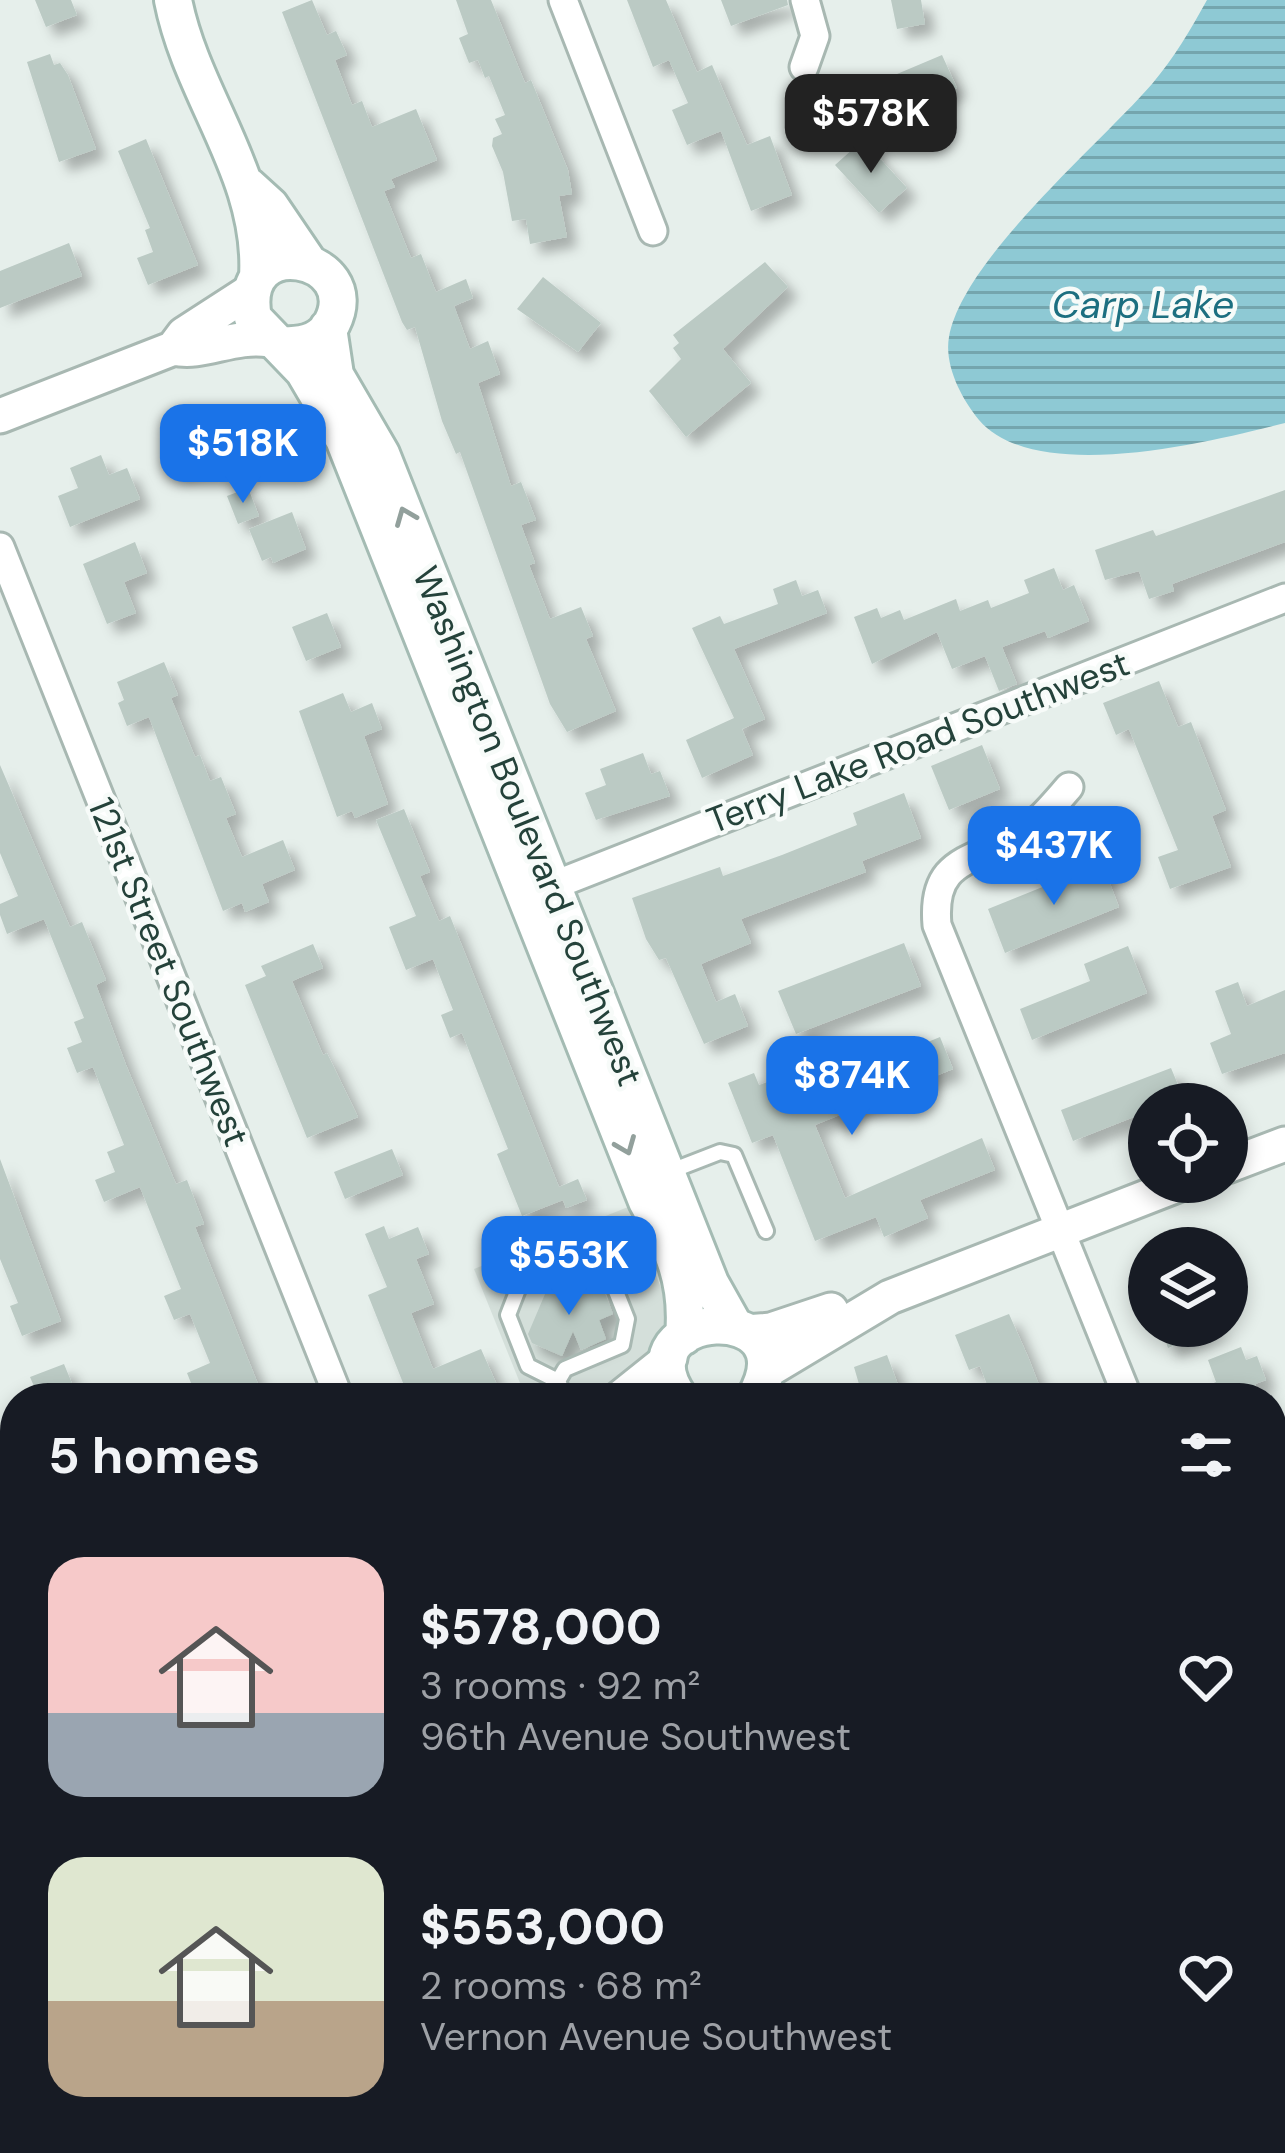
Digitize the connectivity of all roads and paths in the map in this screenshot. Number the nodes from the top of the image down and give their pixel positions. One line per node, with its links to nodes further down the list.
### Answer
1 (173, 0): 5 (main road)
2 (563, 0): 6 (street)
3 (805, 0): 4 (street)
4 (804, 67)
5 (248, 186): 7 (main road); 8 (main road)
6 (653, 231)
7 (308, 262): 8 (main road); 9 (main road)
8 (255, 284): 10 (main road); 11 (street)
9 (328, 328): 10 (main road); 16 (main road, Washington Boulevard Southwest, one-way to 9)
10 (277, 342): 11 (street); 23 (main road, Washington Boulevard Southwest, one-way to 23)
11 (174, 348): 12 (street)
12 (0, 416)
13 (0, 547): 29 (street, 121st Street Southwest)
14 (1285, 598): 16 (street, Terry Lake Road Southwest)
15 (1069, 787): 21 (street)
16 (552, 886): 19 (main road, Washington Boulevard Southwest)
17 (1285, 1144): 18 (street)
18 (1248, 1158)
19 (666, 1173): 22 (lane); 26 (main road, Washington Boulevard Southwest)
20 (1131, 1203): 21 (street)
21 (1061, 1230): 25 (street); 34 (street)
22 (766, 1231)
23 (665, 1234): 24 (lane); 27 (main road, Washington Boulevard Southwest)
24 (604, 1261): 28 (lane); 28 (lane)
25 (890, 1297): 26 (street); 33 (street)
26 (740, 1328): 27 (main road); 32 (main road, Washington Boulevard Southwest)
27 (677, 1347): 30 (street); 31 (main road, Washington Boulevard Southwest)
28 (558, 1381)
29 (333, 1383)
30 (637, 1383)
31 (674, 1383)
32 (760, 1383)
33 (763, 1383)
34 (1122, 1383)

